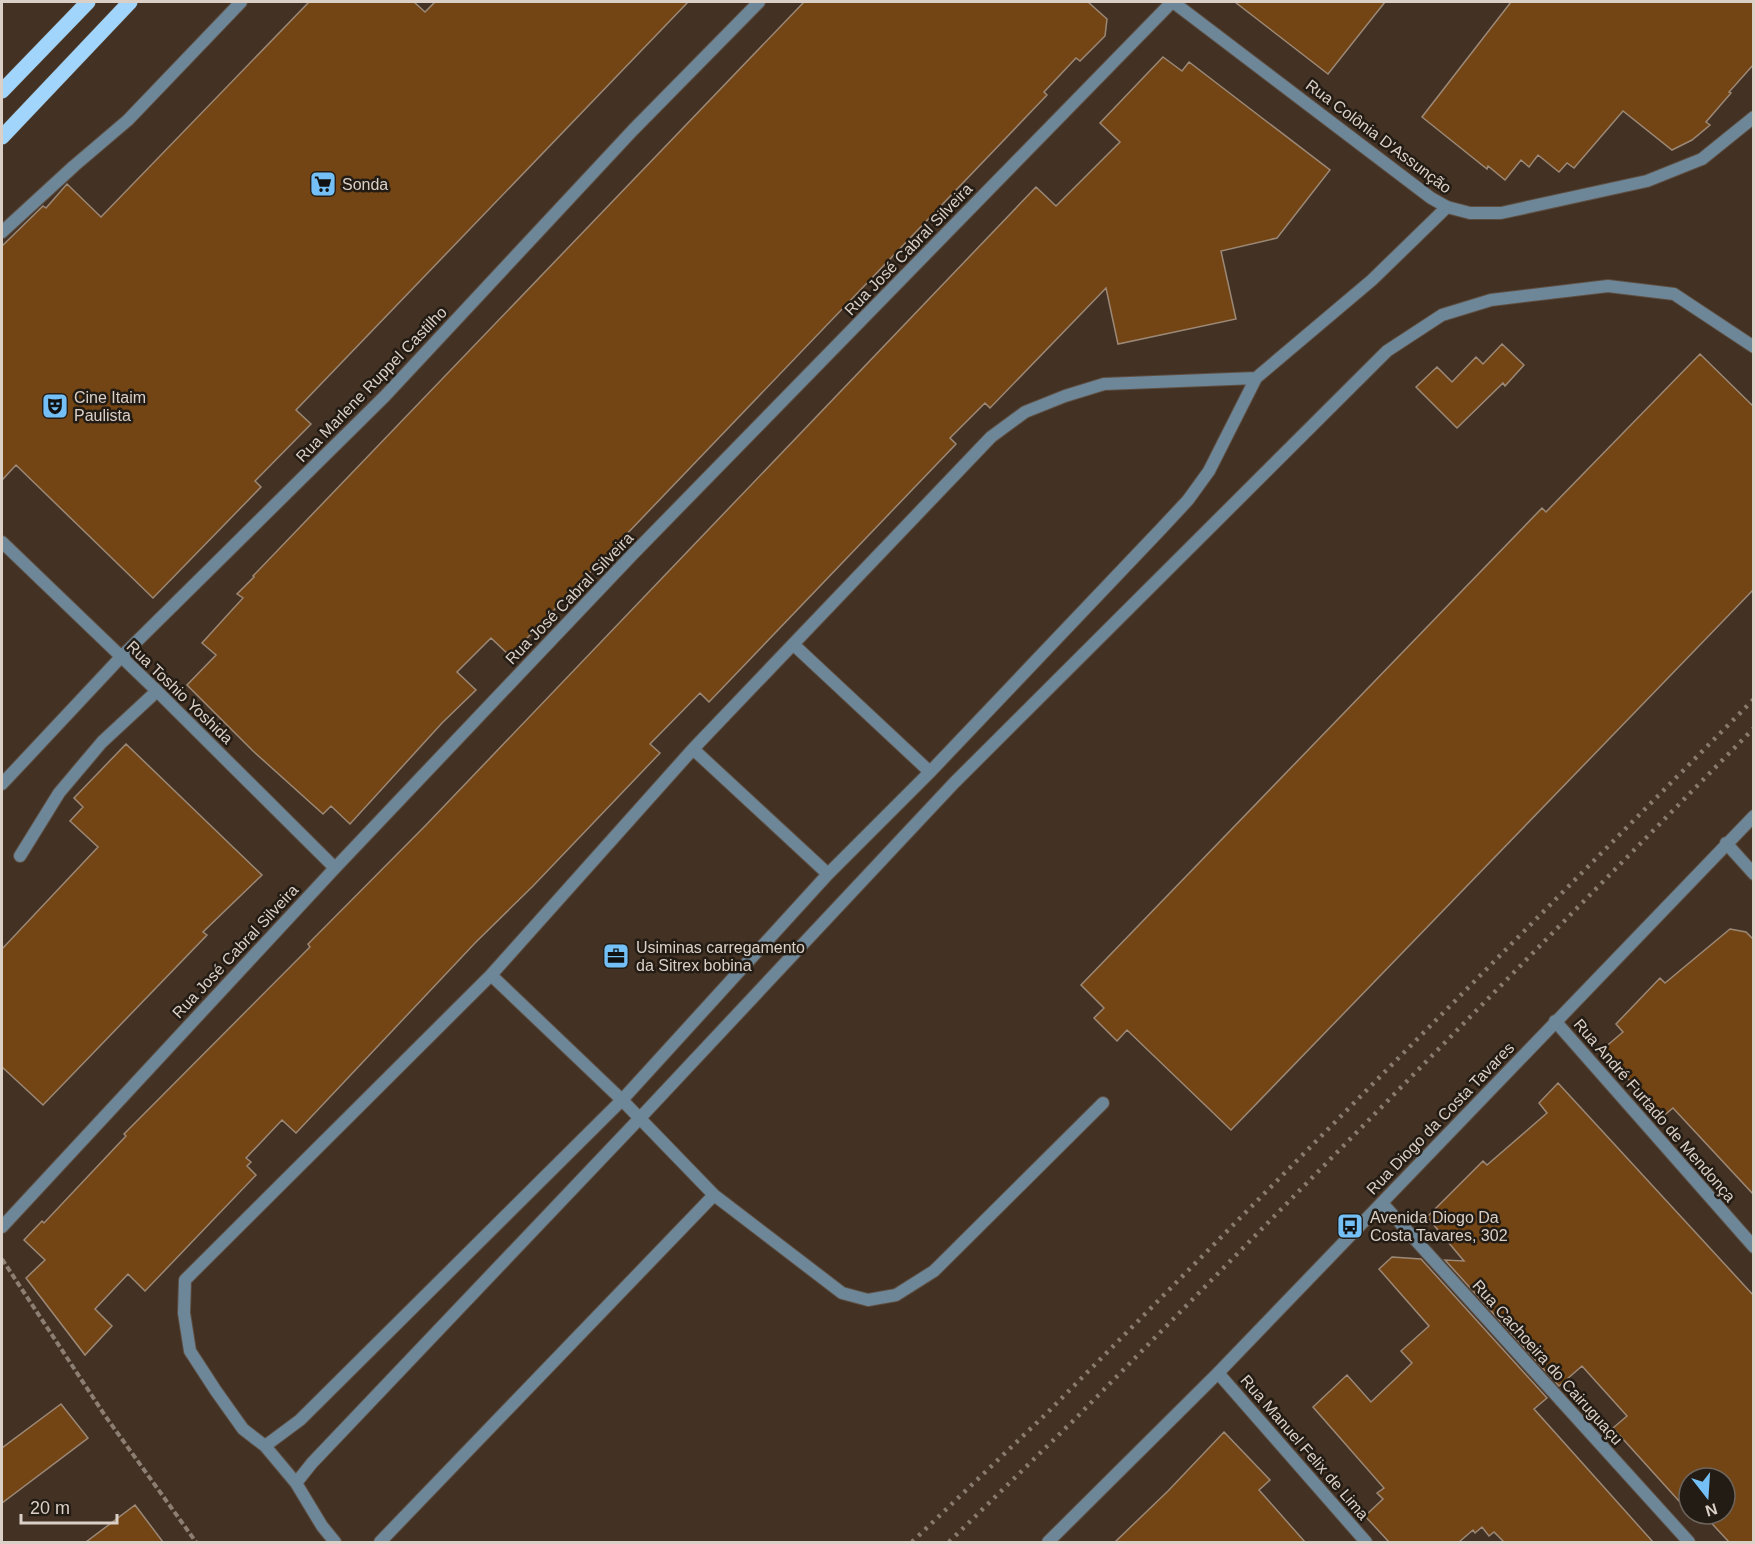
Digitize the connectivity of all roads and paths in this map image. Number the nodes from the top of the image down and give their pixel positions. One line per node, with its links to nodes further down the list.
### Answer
1 (88, 2): 6 (main road)
2 (130, 2): 8 (main road)
3 (241, 2): 10 (street)
4 (759, 2): 15 (street, Rua Marlene Ruppel Castilho)
5 (1172, 2): 9 (street, Rua Colônia D'Assunção); 23 (street, Rua José Cabral Silveira)
6 (2, 91)
7 (1754, 117): 9 (street, Rua Colônia D'Assunção)
8 (2, 137)
9 (1447, 207): 12 (street)
10 (2, 232)
11 (1754, 347): 30 (street)
12 (1256, 378): 14 (street); 18 (street)
13 (2, 542): 15 (street, Rua Toshio Yoshida)
14 (794, 645): 17 (street); 18 (street)
15 (121, 657): 16 (street, Rua Toshio Yoshida); 19 (street, Rua Marlene Ruppel Castilho)
16 (157, 691): 22 (street); 23 (street, Rua Toshio Yoshida)
17 (693, 749): 24 (street); 26 (street)
18 (930, 772): 24 (street)
19 (2, 784)
20 (1754, 816): 21 (street, Rua Diogo da Costa Tavares)
21 (1726, 843): 25 (street); 27 (street, Rua Diogo da Costa Tavares)
22 (20, 856)
23 (335, 868): 33 (street, Rua José Cabral Silveira)
24 (828, 874): 28 (street)
25 (1754, 874)
26 (491, 975): 28 (street); 37 (street)
27 (1555, 1021): 32 (street, Rua Diogo da Costa Tavares); 34 (street, Rua André Furtado de Mendonça)
28 (622, 1100): 30 (street); 37 (street)
29 (1104, 1103): 31 (street)
30 (640, 1118): 31 (street); 38 (street)
31 (714, 1195): 41 (street)
32 (1382, 1203): 36 (street, Rua Diogo da Costa Tavares); 44 (street, Rua Cachoeira do Cairuguaçu)
33 (2, 1227)
34 (1754, 1247)
35 (2, 1259): 39 (path)
36 (1218, 1373): 42 (street, Rua Diogo da Costa Tavares); 43 (street, Rua Manuel Felix de Lima)
37 (265, 1446): 38 (street)
38 (296, 1483): 40 (street)
39 (196, 1542)
40 (335, 1542)
41 (380, 1542)
42 (1048, 1542)
43 (1366, 1542)
44 (1689, 1542)

